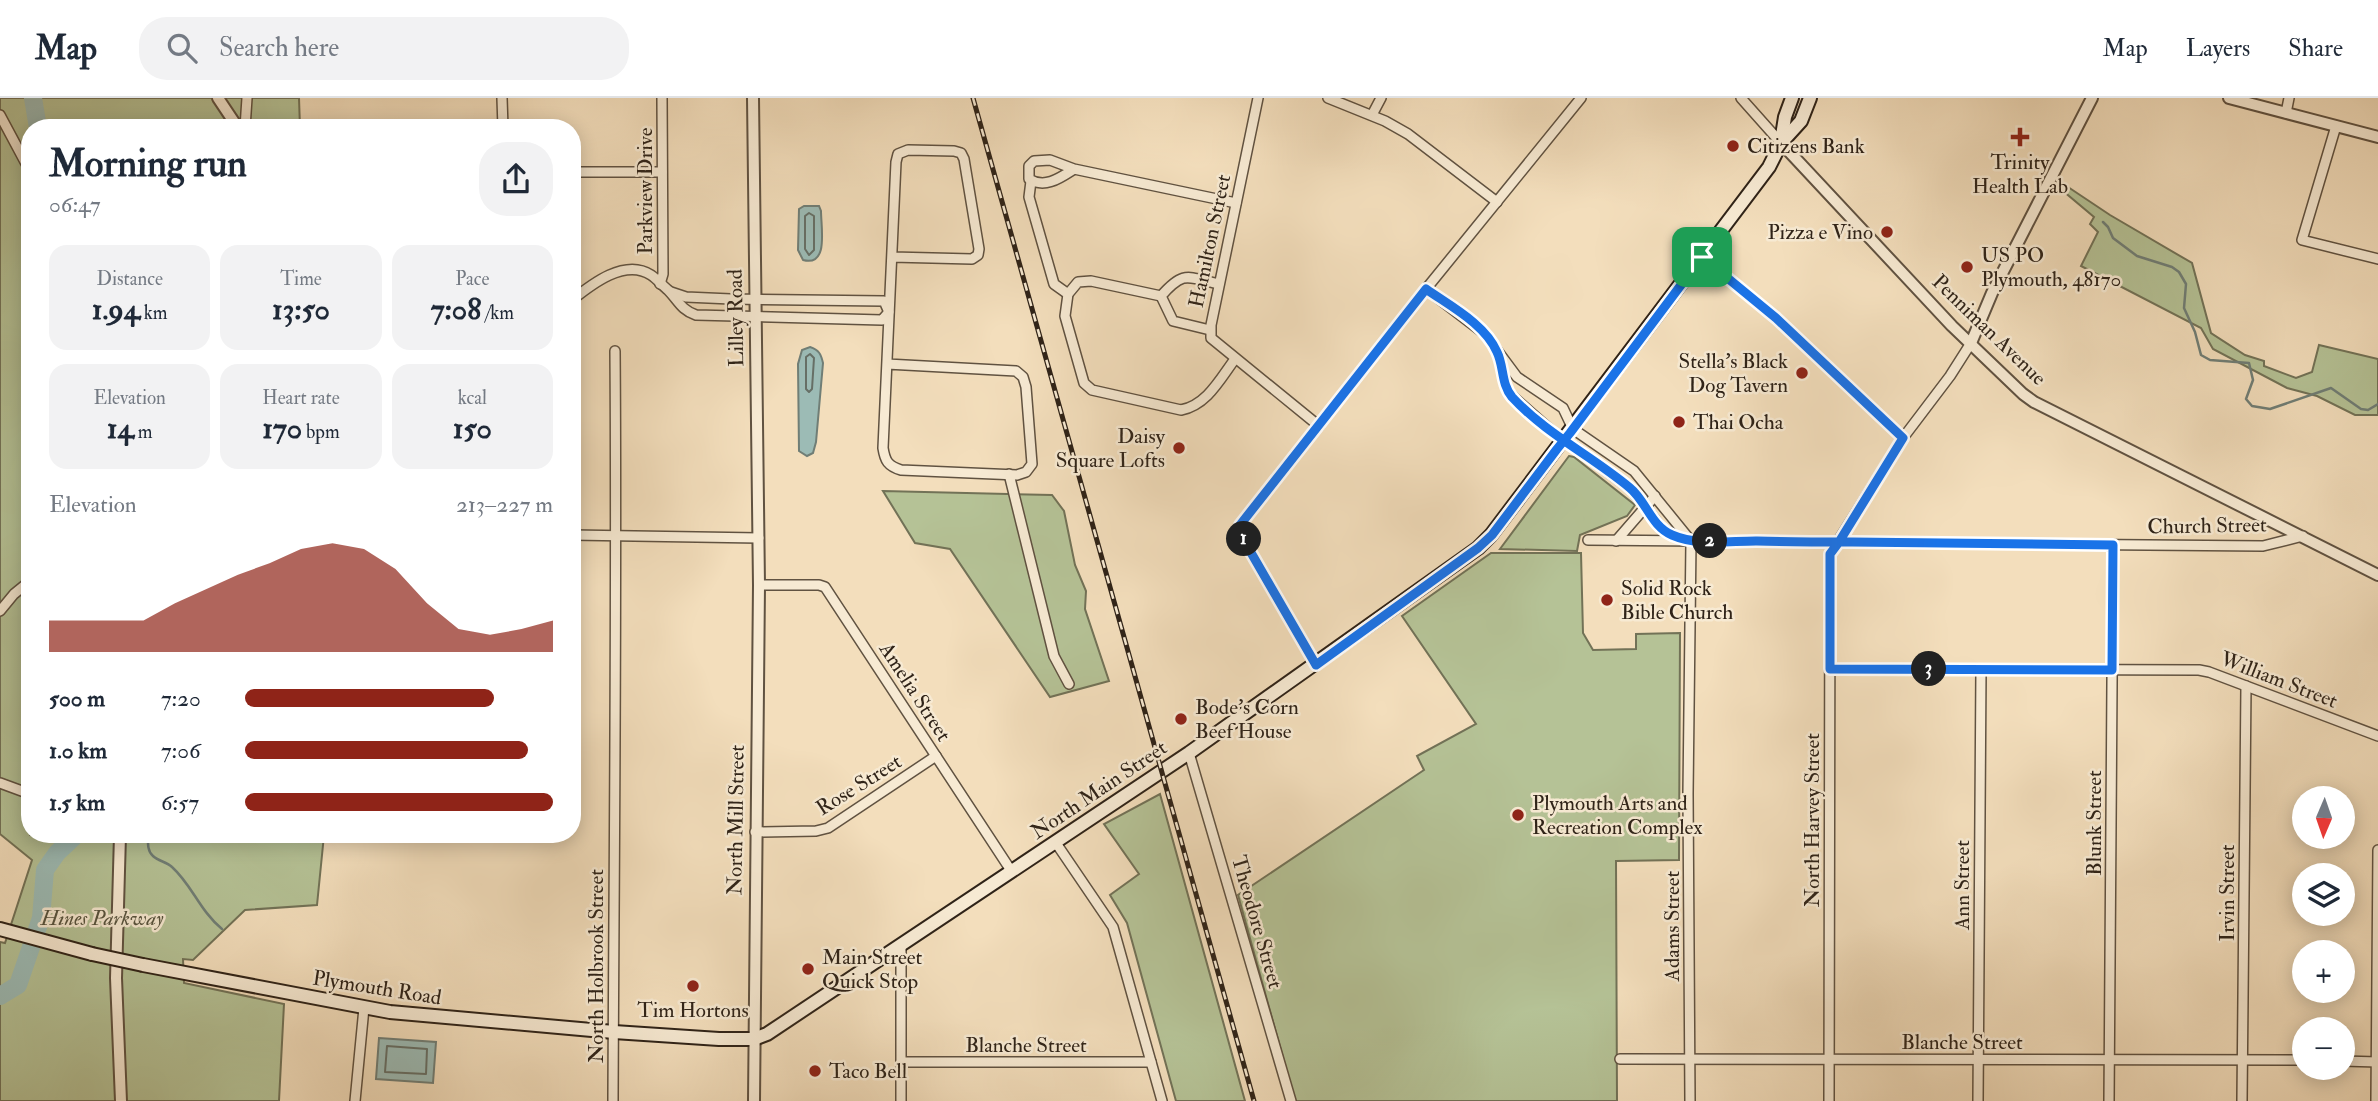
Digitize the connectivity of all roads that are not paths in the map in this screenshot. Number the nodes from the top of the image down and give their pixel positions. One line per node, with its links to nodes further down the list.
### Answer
1 (218, 98): 19 (street)
2 (247, 98): 20 (street)
3 (502, 98): 21 (street)
4 (662, 98): 28 (street, Parkview Drive)
5 (753, 98): 42 (street, Lilley Road)
6 (1258, 98): 31 (street, Hamilton Street)
7 (1328, 98): 18 (street)
8 (1381, 98): 18 (street)
9 (1581, 98): 30 (street)
10 (1741, 98): 24 (street, Penniman Avenue)
11 (1792, 98): 24 (main road)
12 (1810, 98): 24 (main road)
13 (2092, 98): 46 (street)
14 (2229, 98): 16 (street)
15 (2289, 98): 16 (street)
16 (2286, 113): 22 (street)
17 (0, 115): 25 (street)
18 (1372, 115): 30 (street)
19 (233, 119)
20 (246, 119)
21 (503, 119)
22 (2336, 126): 23 (street); 34 (street)
23 (2378, 137)
24 (1781, 143): 33 (main road, North Main Street); 46 (street, Penniman Avenue)
25 (21, 154)
26 (1074, 169): 29 (street); 29 (street); 31 (street)
27 (581, 172): 28 (street)
28 (662, 172): 35 (street, Parkview Drive)
29 (1031, 181): 40 (street)
30 (1497, 202): 37 (street)
31 (1236, 203): 36 (street, Hamilton Street)
32 (892, 257): 32 (street); 43 (street)
33 (1702, 257): 52 (main road, North Main Street); 53 (street)
34 (2378, 259)
35 (660, 284): 38 (street); 39 (street)
36 (1219, 284): 41 (street); 45 (street, Hamilton Street)
37 (1426, 289): 48 (street, Church Street); 51 (street)
38 (669, 291): 42 (street); 44 (street)
39 (581, 292)
40 (1068, 294): 41 (street); 49 (street)
41 (1161, 296): 45 (street)
42 (754, 299): 43 (street); 44 (street, Lilley Road)
43 (890, 312): 44 (street); 50 (street)
44 (755, 316): 61 (street, Lilley Road)
45 (1210, 330): 49 (street, Hamilton Street)
46 (1971, 342): 53 (street, North Harvey Street); 59 (street, Penniman Avenue)
47 (615, 351): 60 (street, North Holbrook Street)
48 (1499, 354): 52 (street, Church Street); 54 (street, Church Street)
49 (1235, 359): 51 (street, Hamilton Street)
50 (887, 364): 55 (street); 55 (street)
51 (1319, 426): 71 (street)
52 (1573, 429): 54 (main road, North Main Street); 56 (street, Church Street)
53 (1903, 438): 65 (street, North Harvey Street)
54 (1563, 441): 57 (street, Church Street); 71 (main road, North Main Street)
55 (1009, 474): 75 (street)
56 (1655, 496): 57 (street); 64 (street, Church Street)
57 (1644, 507): 63 (street); 64 (street, Church Street)
58 (581, 535): 60 (street)
59 (2303, 536): 66 (street, Church Street); 67 (street, Penniman Avenue)
60 (617, 537): 61 (street); 90 (street, North Holbrook Street)
61 (759, 538): 68 (street, North Mill Street)
62 (1587, 540): 63 (street, Church Street)
63 (1616, 541): 64 (street, Church Street)
64 (1691, 541): 65 (street, Church Street); 95 (street, Adams Street)
65 (1839, 542): 66 (street, Church Street); 72 (street, North Harvey Street)
66 (2113, 545): 74 (street, Blunk Street)
67 (2378, 575)
68 (759, 584): 79 (street, Amelia Street); 82 (street, North Mill Street)
69 (21, 588): 70 (street)
70 (0, 611)
71 (1316, 665): 78 (main road, North Main Street)
72 (1830, 669): 73 (street, William Street); 93 (street, North Harvey Street)
73 (1981, 669): 74 (street, William Street); 94 (street, Ann Street)
74 (2112, 670): 76 (street, William Street); 96 (street, Blunk Street)
75 (1069, 684)
76 (2246, 685): 77 (street, William Street); 97 (street, Irvin Street)
77 (2378, 736)
78 (1189, 753): 84 (main road, North Main Street); 109 (street, Theodore Street)
79 (936, 756): 82 (street, Rose Street); 86 (street, Amelia Street)
80 (0, 783): 81 (street)
81 (21, 791)
82 (755, 832): 91 (street, North Mill Street)
83 (120, 843): 103 (street)
84 (1056, 843): 86 (main road, North Main Street); 101 (street)
85 (2378, 850): 102 (street)
86 (1012, 872): 88 (main road, North Main Street)
87 (1, 930): 89 (main road, Plymouth Road, bridge)
88 (901, 947): 91 (main road, North Main Street); 100 (street)
89 (364, 1008): 90 (main road, Plymouth Road); 104 (street)
90 (614, 1032): 91 (main road, Plymouth Road); 105 (street, North Holbrook Street)
91 (754, 1039): 106 (street, North Mill Street)
92 (1620, 1059): 95 (street, Blanche Street)
93 (1829, 1059): 94 (street, Blanche Street); 95 (street, Blanche Street); 111 (street, North Harvey Street)
94 (1978, 1059): 96 (street, Blanche Street); 112 (street, Ann Street)
95 (1690, 1060): 110 (street, Adams Street)
96 (2109, 1060): 97 (street, Blanche Street); 113 (street, Blunk Street)
97 (2243, 1060): 98 (street, Blanche Street); 114 (street, Irvin Street)
98 (2292, 1060)
99 (2355, 1061): 102 (street)
100 (901, 1062): 101 (street, Blanche Street); 107 (street)
101 (1151, 1062): 108 (street)
102 (2377, 1062): 115 (street)
103 (121, 1101)
104 (355, 1101)
105 (613, 1101)
106 (754, 1101)
107 (901, 1101)
108 (1162, 1101)
109 (1291, 1101)
110 (1690, 1101)
111 (1829, 1101)
112 (1978, 1101)
113 (2109, 1101)
114 (2242, 1101)
115 (2376, 1101)

